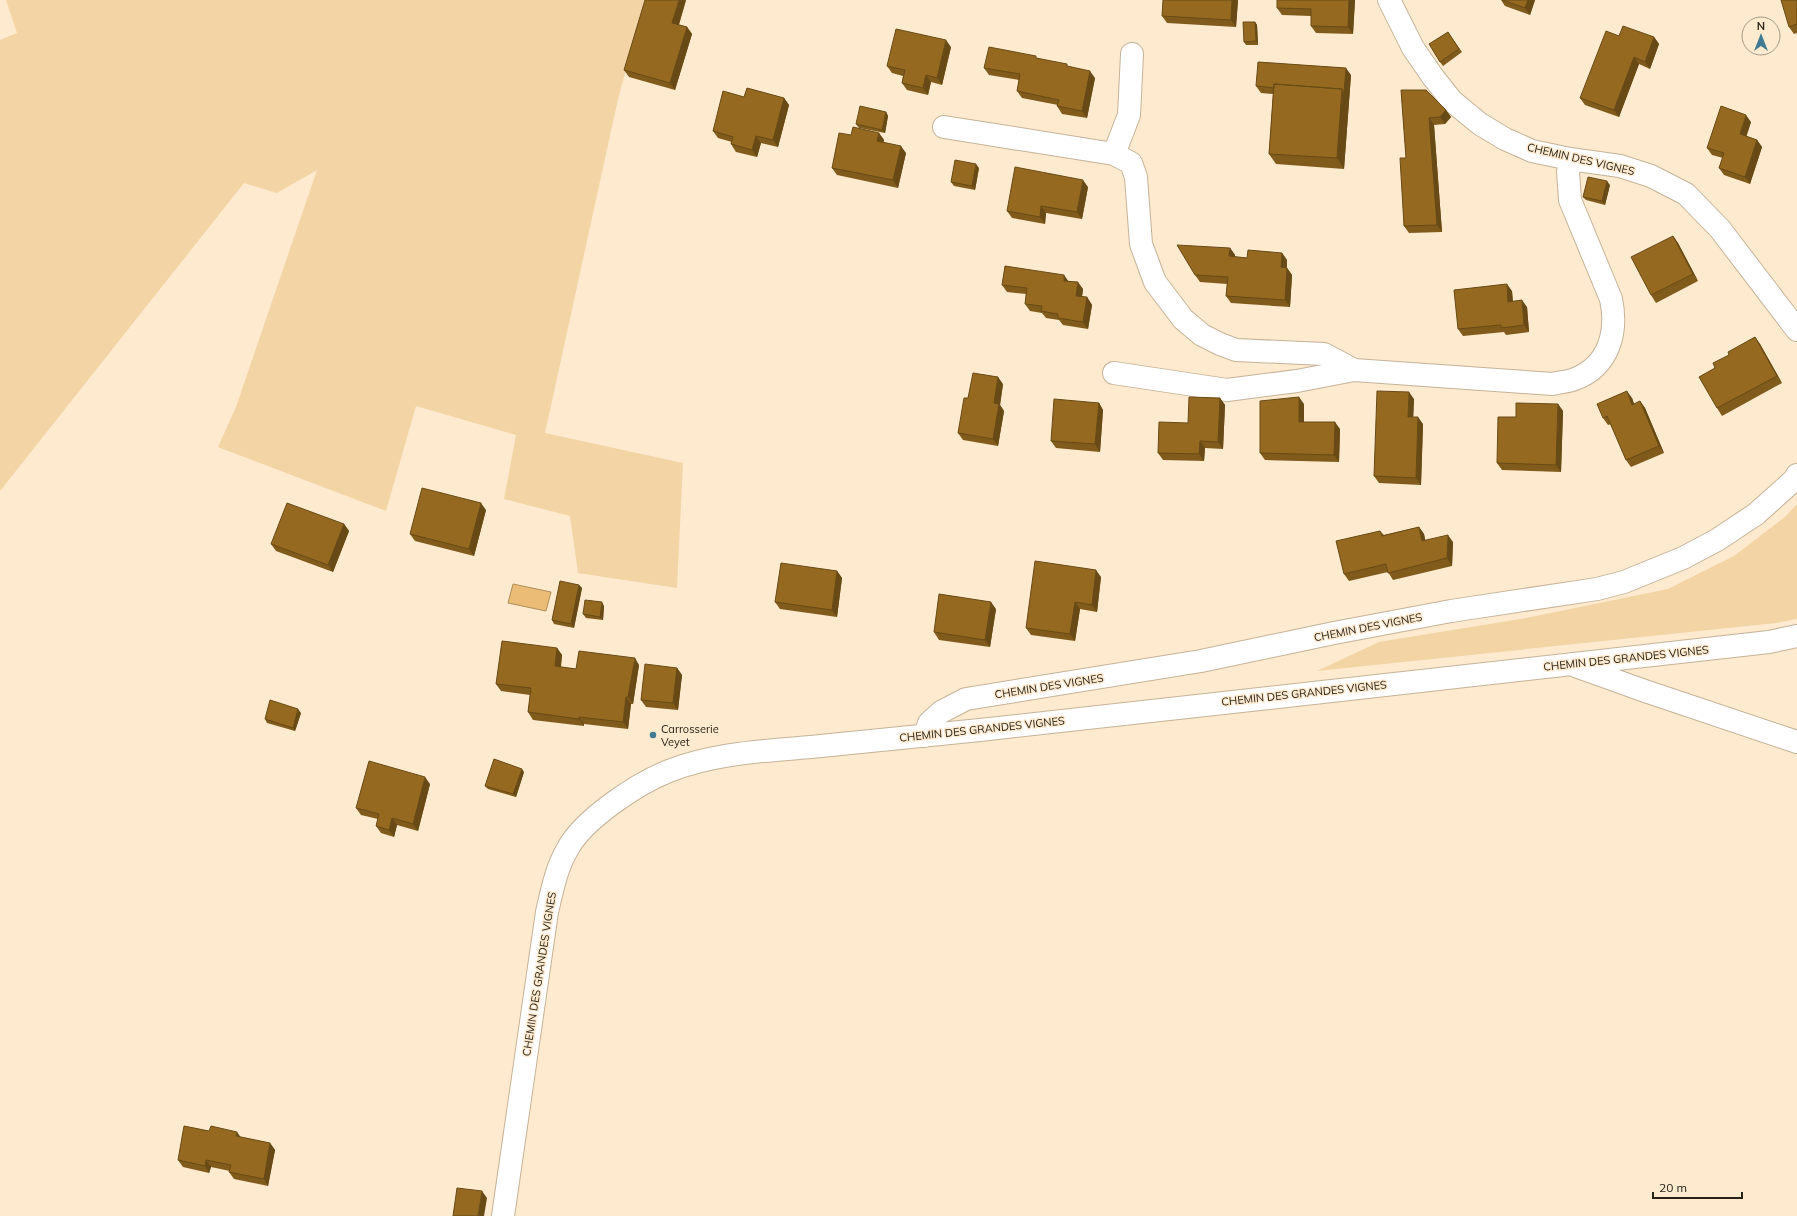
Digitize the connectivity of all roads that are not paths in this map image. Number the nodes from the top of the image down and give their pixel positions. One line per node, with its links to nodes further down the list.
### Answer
1 (1389, 0): 5 (street, CHEMIN DES VIGNES)
2 (1132, 54): 4 (street)
3 (944, 127): 4 (street)
4 (1114, 154): 7 (street)
5 (1570, 159): 6 (street, CHEMIN DES VIGNES); 7 (street)
6 (1797, 330)
7 (1354, 370): 8 (street)
8 (1114, 373)
9 (1797, 475): 12 (street, CHEMIN DES VIGNES)
10 (1797, 636): 11 (street, CHEMIN DES GRANDES VIGNES)
11 (1573, 665): 12 (street, CHEMIN DES GRANDES VIGNES); 13 (street)
12 (925, 736): 14 (street, CHEMIN DES GRANDES VIGNES)
13 (1797, 742)
14 (503, 1216)

